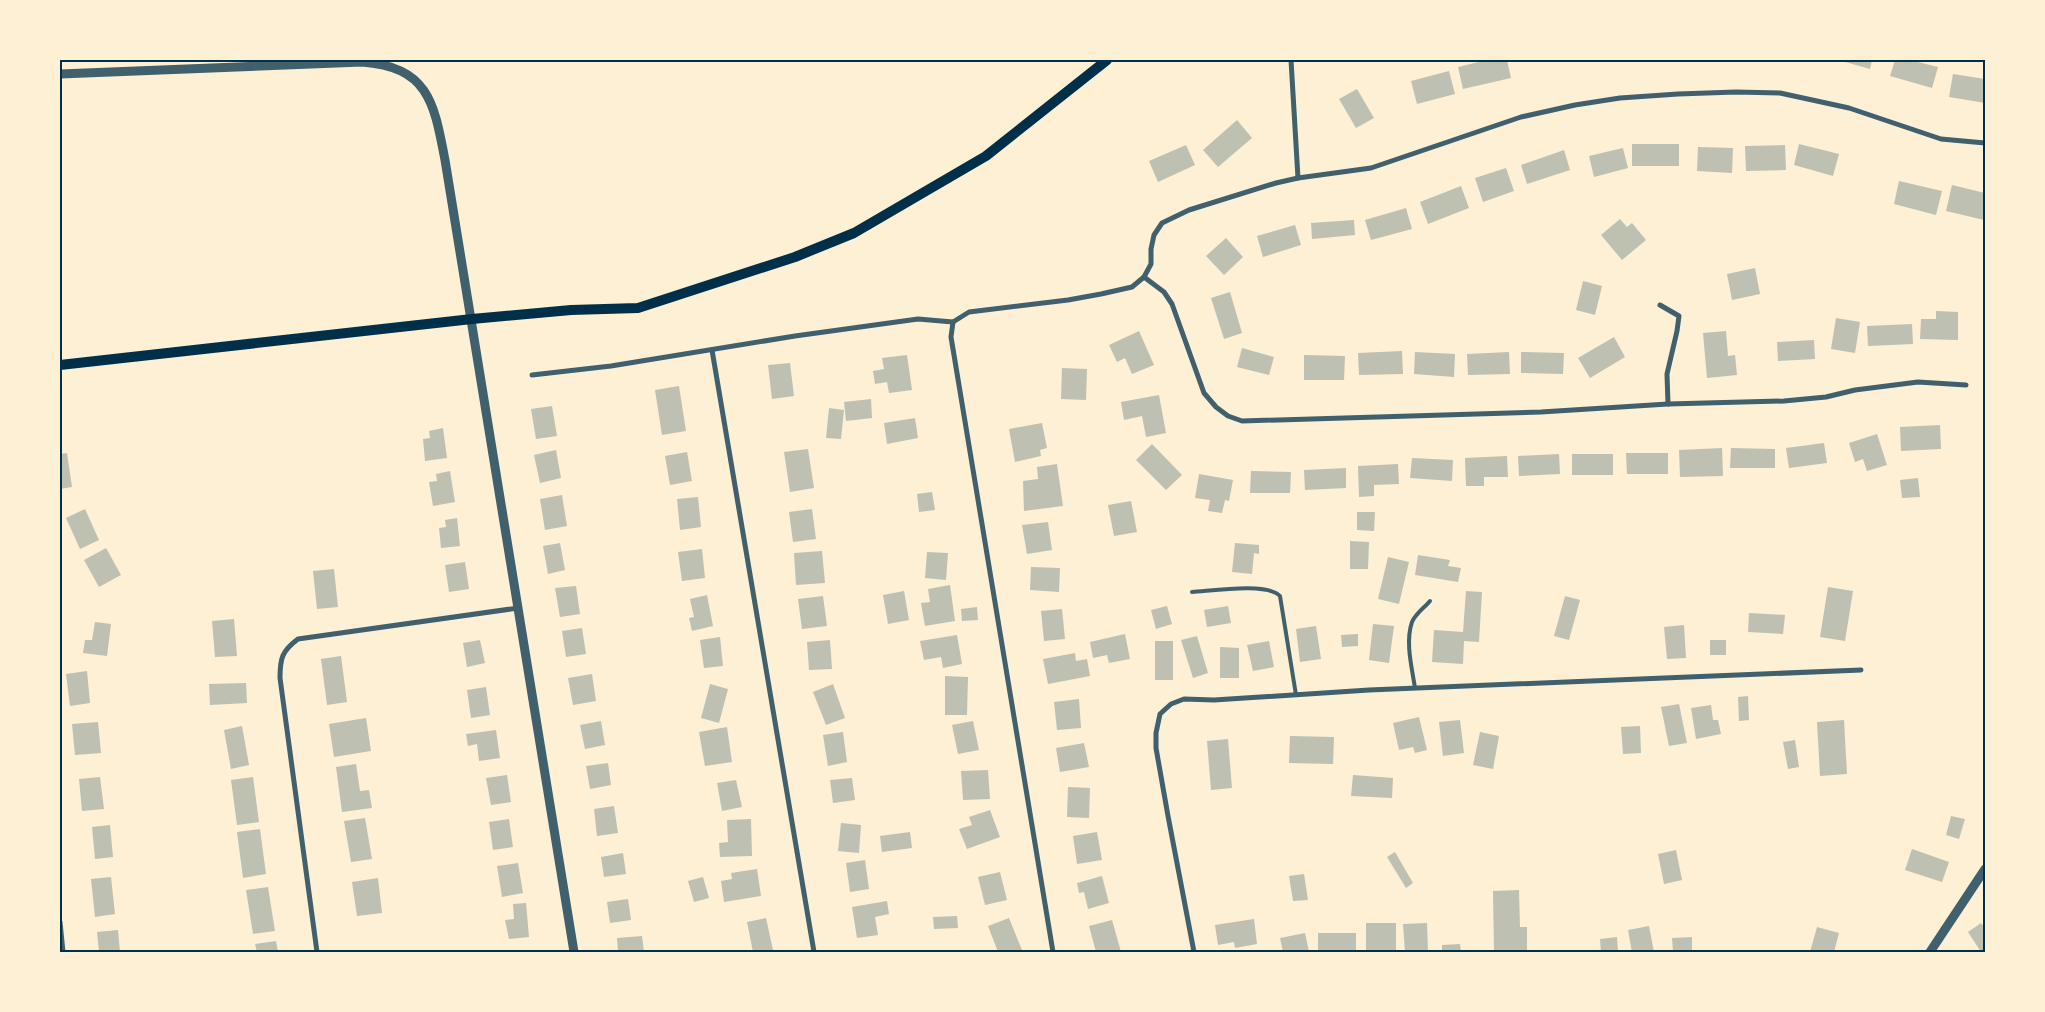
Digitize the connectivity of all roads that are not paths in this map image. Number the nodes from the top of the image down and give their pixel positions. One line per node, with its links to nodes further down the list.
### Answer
1 (1106, 60): 8 (main road)
2 (1291, 60): 5 (street)
3 (60, 74): 8 (street)
4 (1985, 143): 5 (street)
5 (1298, 178): 6 (street)
6 (1144, 277): 9 (street); 14 (street)
7 (1660, 305): 14 (street)
8 (472, 319): 11 (main road); 17 (street)
9 (953, 322): 10 (street); 27 (street)
10 (712, 350): 12 (street); 26 (street)
11 (60, 365)
12 (532, 375)
13 (1966, 385): 14 (street)
14 (1668, 404)
15 (1192, 592): 20 (lane)
16 (1430, 601): 19 (lane)
17 (518, 608): 24 (street); 25 (street)
18 (1861, 670): 19 (street)
19 (1415, 688): 20 (street)
20 (1296, 694): 28 (street)
21 (1985, 869): 29 (street)
22 (60, 922): 23 (street)
23 (63, 952)
24 (317, 952)
25 (574, 952)
26 (814, 952)
27 (1054, 952)
28 (1194, 952)
29 (1930, 952)

